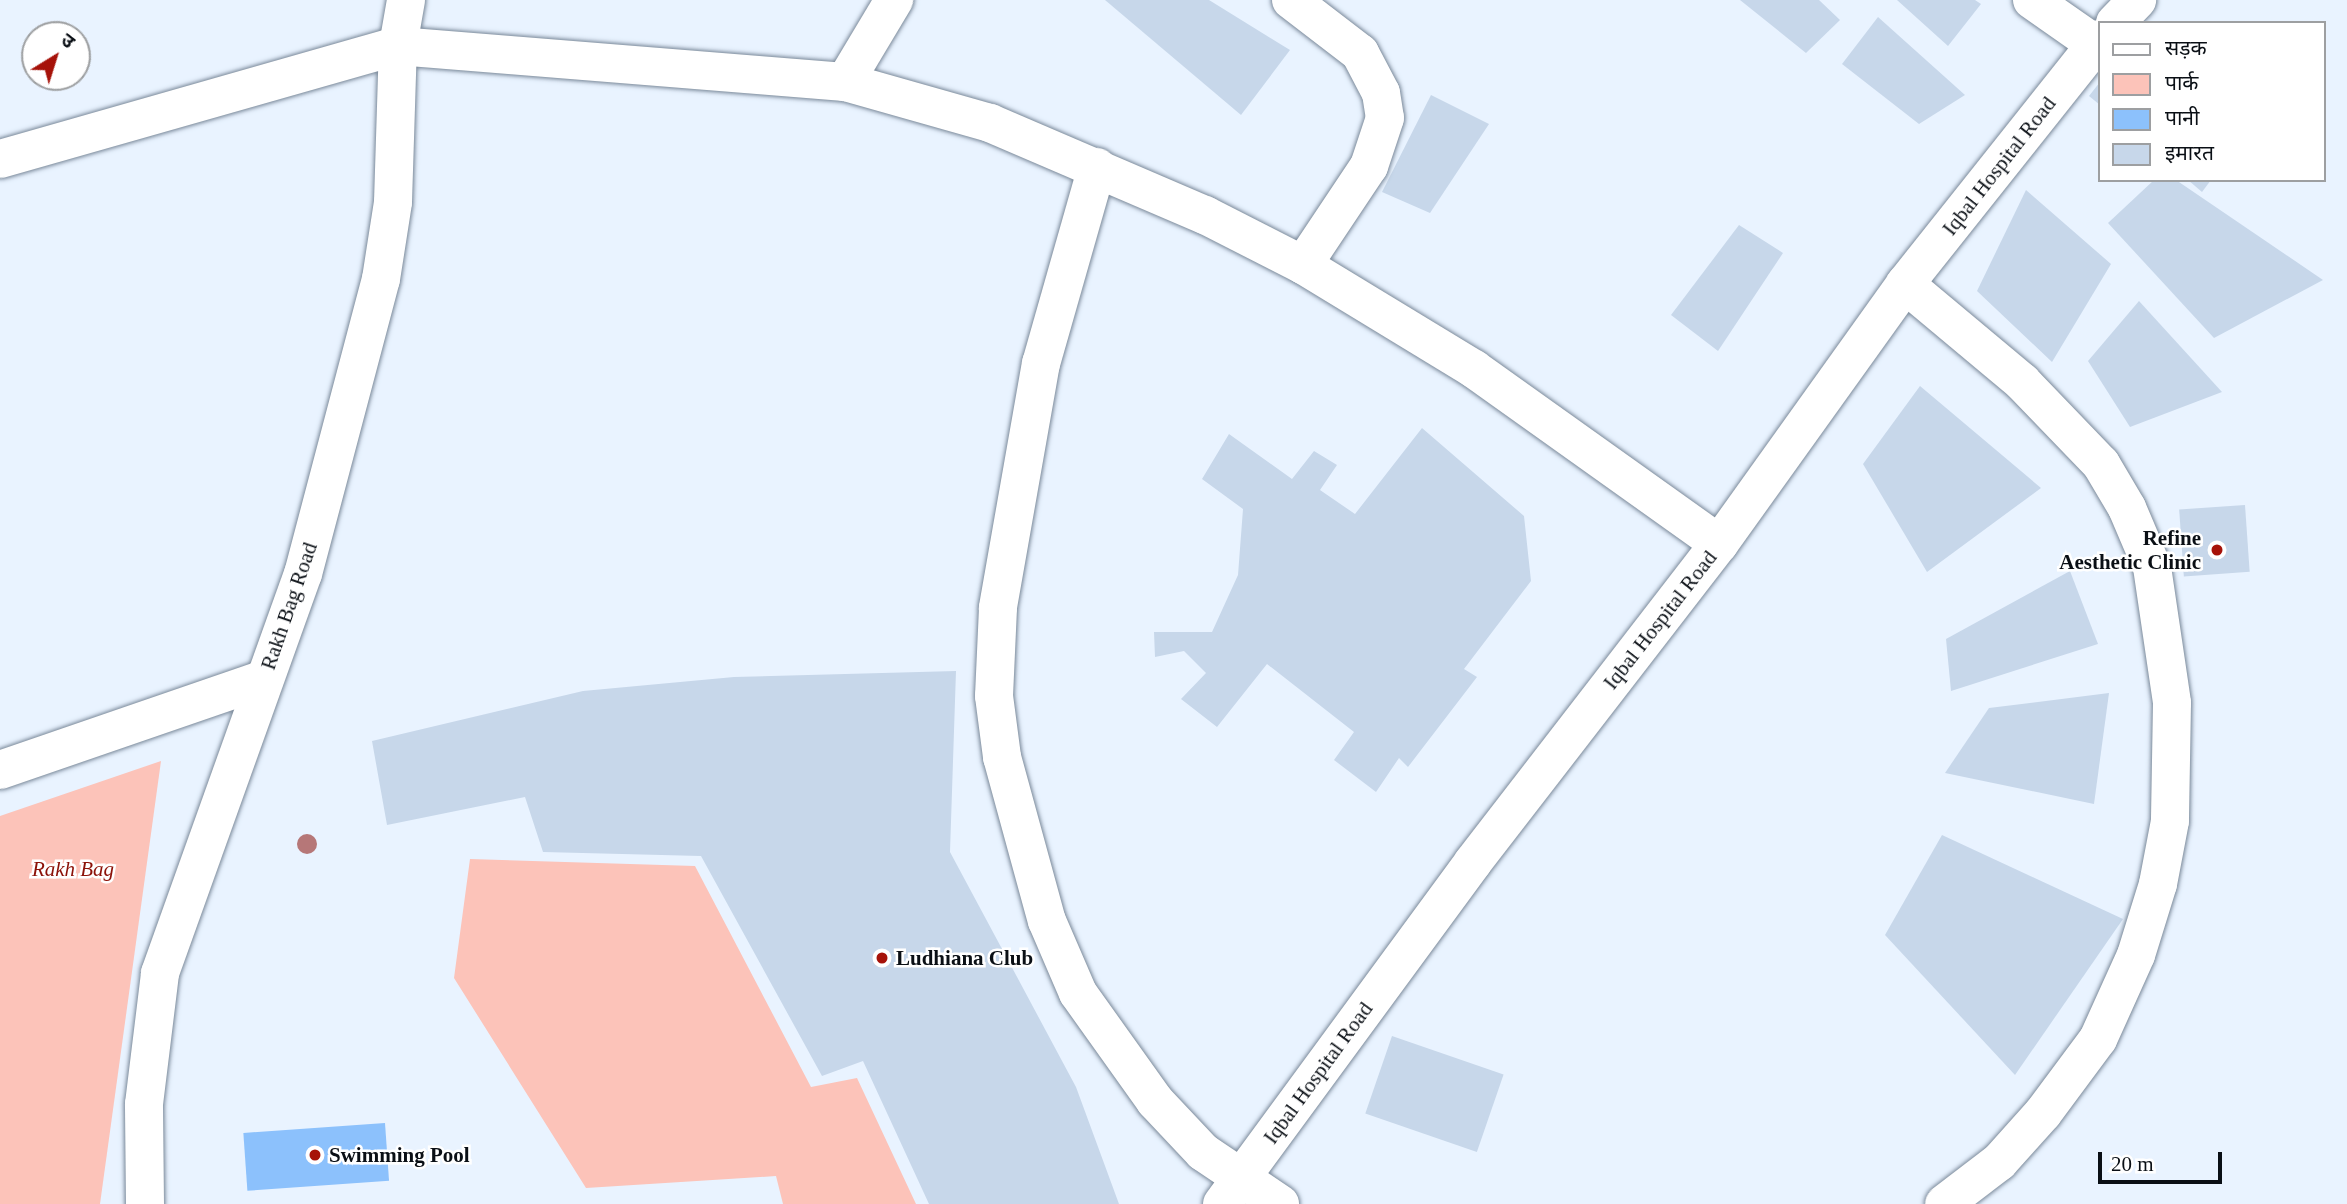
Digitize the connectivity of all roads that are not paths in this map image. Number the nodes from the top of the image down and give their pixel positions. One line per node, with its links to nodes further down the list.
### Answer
1 (406, 0): 9 (street, Rakh Bag Road)
2 (894, 0): 10 (street)
3 (1291, 0): 13 (street)
4 (2032, 0): 7 (street)
5 (2137, 0): 6 (street, Iqbal Hospital Road)
6 (2117, 21)
7 (2098, 32)
8 (2098, 43): 14 (street, Iqbal Hospital Road)
9 (398, 47): 10 (street); 11 (street); 16 (street, Rakh Bag Road)
10 (845, 82): 12 (street)
11 (0, 159)
12 (1097, 167): 13 (street); 18 (street)
13 (1303, 265): 15 (street)
14 (1905, 284): 15 (street, Iqbal Hospital Road); 21 (street)
15 (1719, 544): 18 (street, Iqbal Hospital Road)
16 (264, 680): 17 (street); 19 (street, Rakh Bag Road)
17 (0, 771)
18 (1231, 1192): 20 (street)
19 (145, 1204)
20 (1280, 1204)
21 (1944, 1204)

